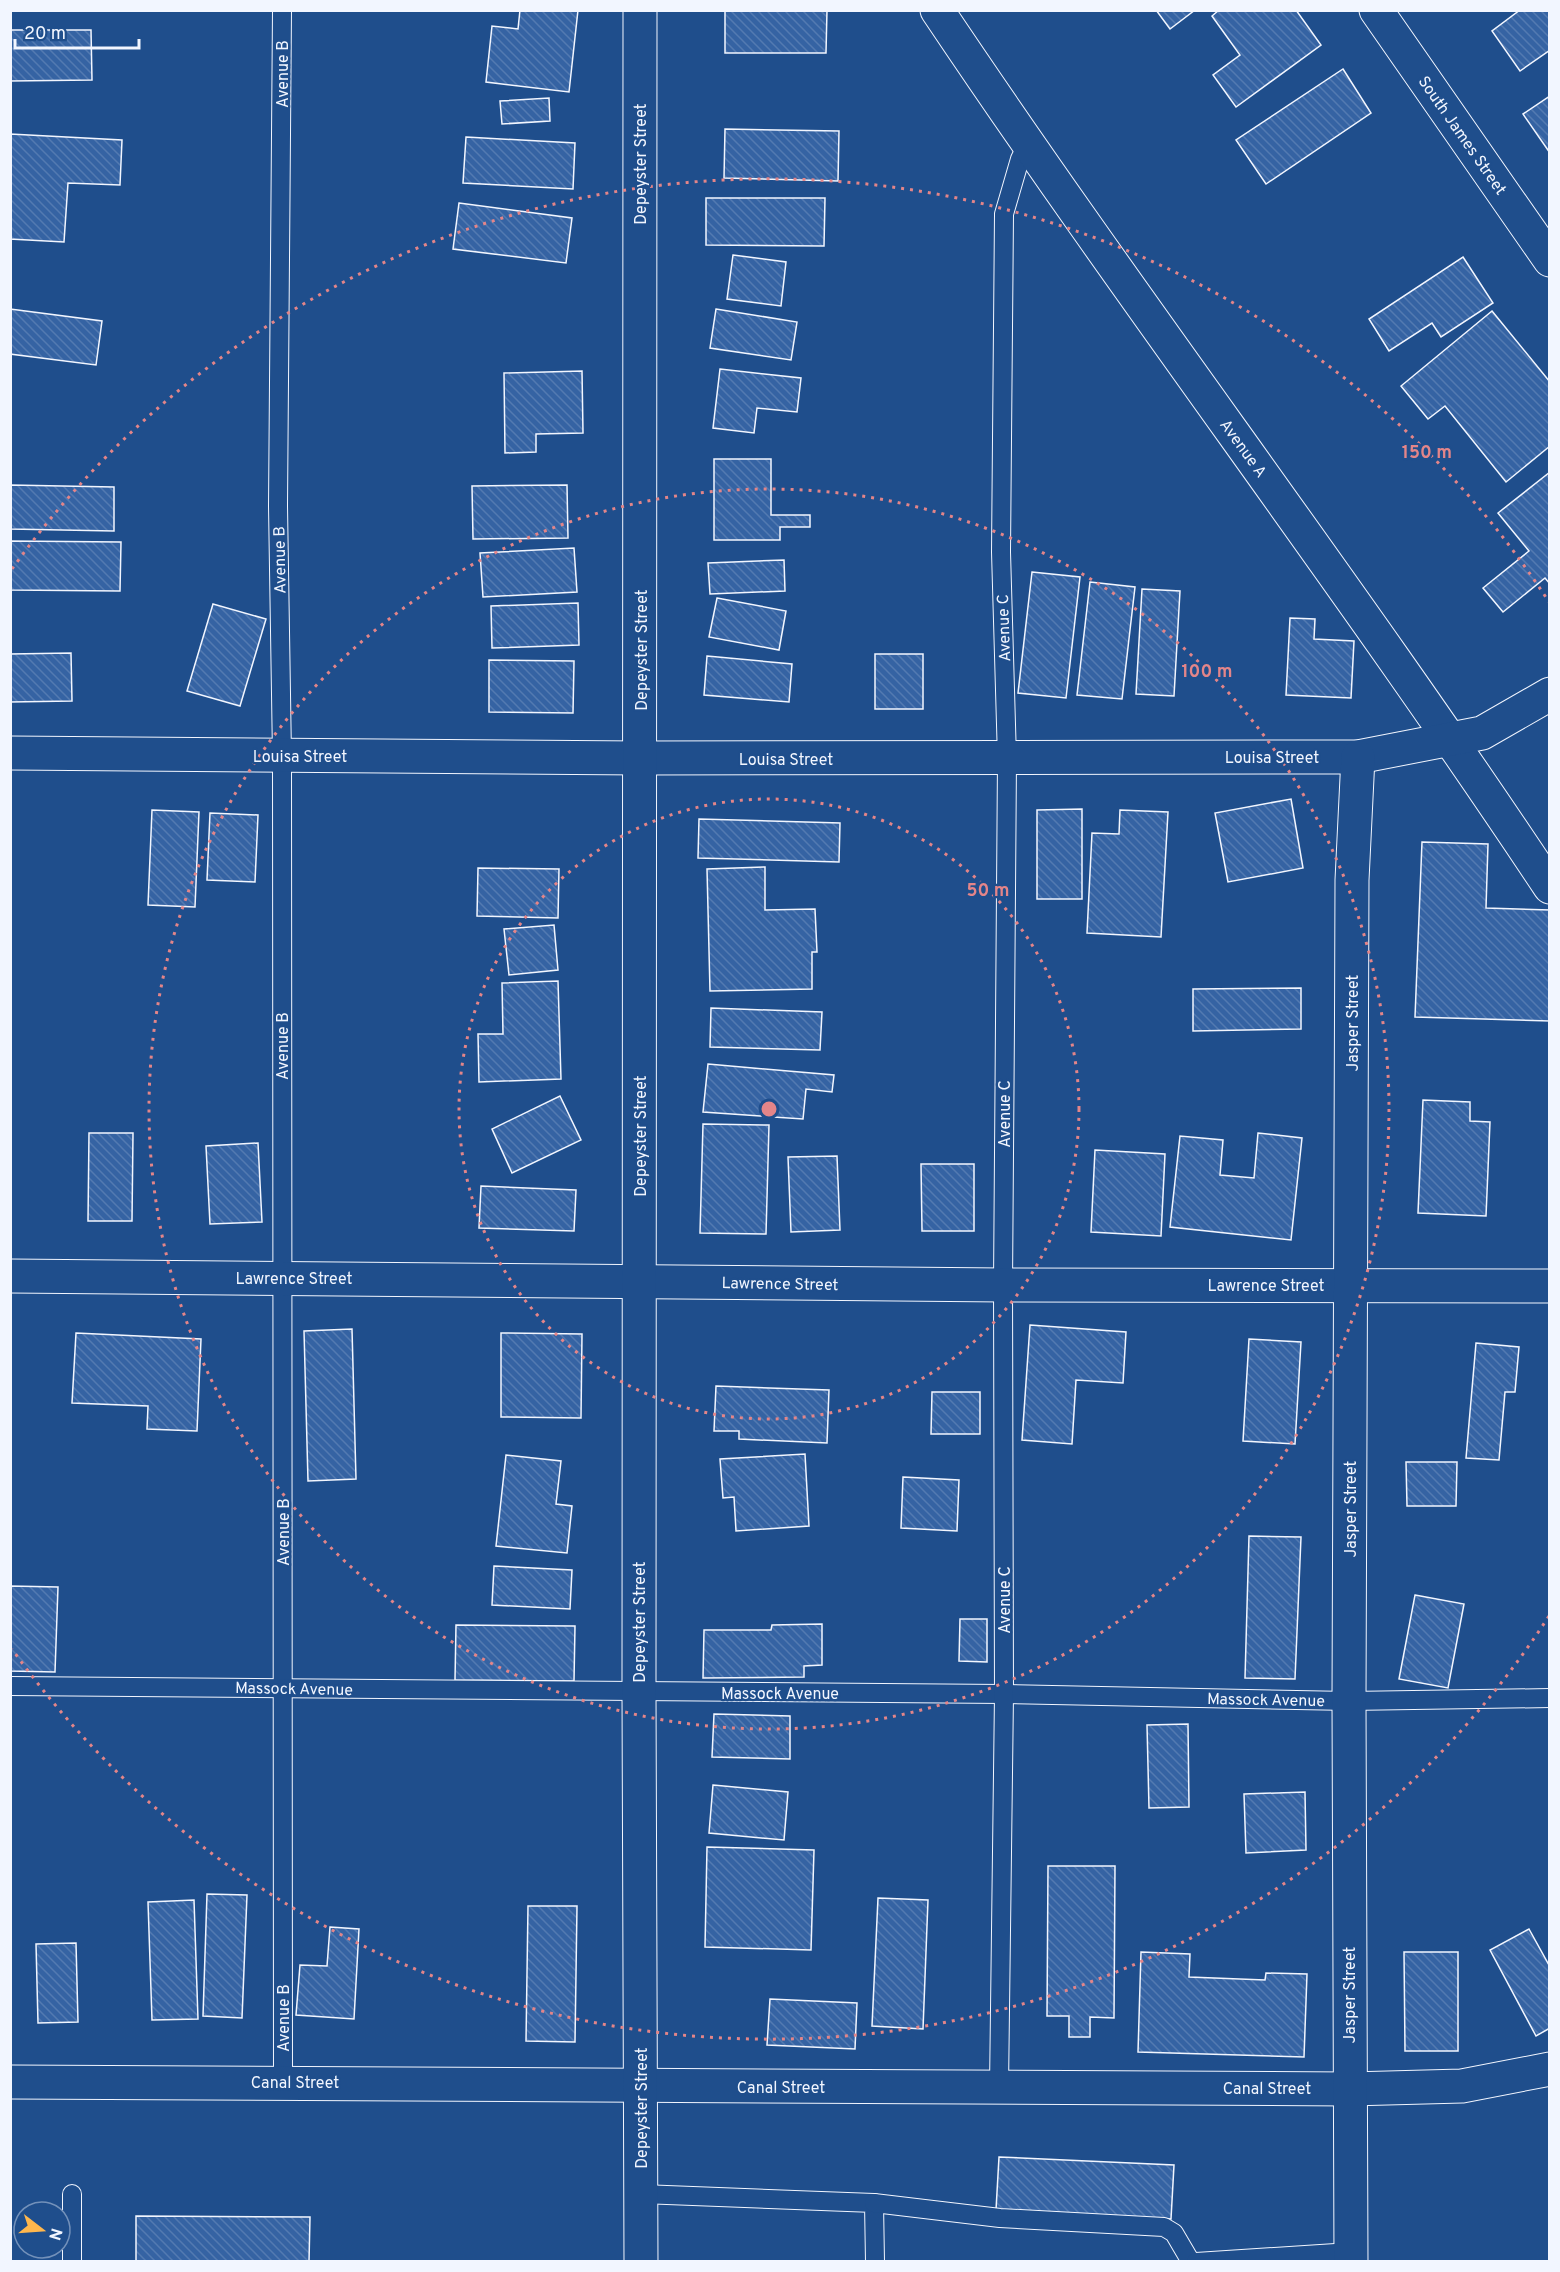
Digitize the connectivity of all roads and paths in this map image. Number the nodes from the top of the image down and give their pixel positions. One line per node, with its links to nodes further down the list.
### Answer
1 (282, 10): 10 (lane, Avenue B)
2 (640, 10): 12 (street, Depeyster Street)
3 (937, 10): 5 (street, Avenue A)
4 (1376, 10): 6 (street, South James Street)
5 (1027, 145): 8 (street, Avenue A); 13 (lane, Avenue C)
6 (1550, 260)
7 (1550, 694): 8 (street, Louisa Street)
8 (1452, 740): 11 (street, Louisa Street); 14 (street, Avenue A)
9 (10, 753): 10 (street, Louisa Street)
10 (282, 756): 12 (street, Louisa Street); 16 (lane, Avenue B)
11 (1358, 757): 13 (street, Louisa Street); 18 (street, Jasper Street)
12 (641, 758): 13 (street, Louisa Street); 17 (street, Depeyster Street)
13 (1007, 759): 19 (lane, Avenue C)
14 (1550, 887)
15 (10, 1276): 16 (street, Lawrence Street)
16 (282, 1278): 17 (street, Lawrence Street); 22 (lane, Avenue B)
17 (640, 1281): 19 (street, Lawrence Street); 23 (street, Depeyster Street)
18 (1351, 1284): 19 (street, Lawrence Street); 20 (street, Lawrence Street); 26 (street, Jasper Street)
19 (1003, 1286): 24 (lane, Avenue C)
20 (1550, 1286)
21 (10, 1686): 22 (lane, Massock Avenue)
22 (284, 1687): 23 (lane, Massock Avenue); 29 (lane, Avenue B)
23 (639, 1692): 24 (lane, Massock Avenue); 30 (street, Depeyster Street)
24 (1004, 1694): 26 (lane, Massock Avenue); 31 (lane, Avenue C)
25 (1550, 1698): 26 (lane, Massock Avenue)
26 (1349, 1701): 32 (street, Jasper Street)
27 (1550, 2069): 32 (street, Canal Street)
28 (10, 2082): 29 (street, Canal Street)
29 (283, 2082): 30 (street, Canal Street)
30 (641, 2086): 31 (street, Canal Street); 34 (street, Depeyster Street)
31 (999, 2088): 32 (street, Canal Street)
32 (1350, 2089): 36 (street, Jasper Street)
33 (72, 2194): 37 (lane)
34 (641, 2194): 35 (lane); 38 (street, Depeyster Street)
35 (874, 2203): 39 (lane); 40 (lane)
36 (1351, 2257): 41 (lane)
37 (72, 2262)
38 (641, 2262)
39 (875, 2262)
40 (1191, 2262)
41 (1196, 2262)

